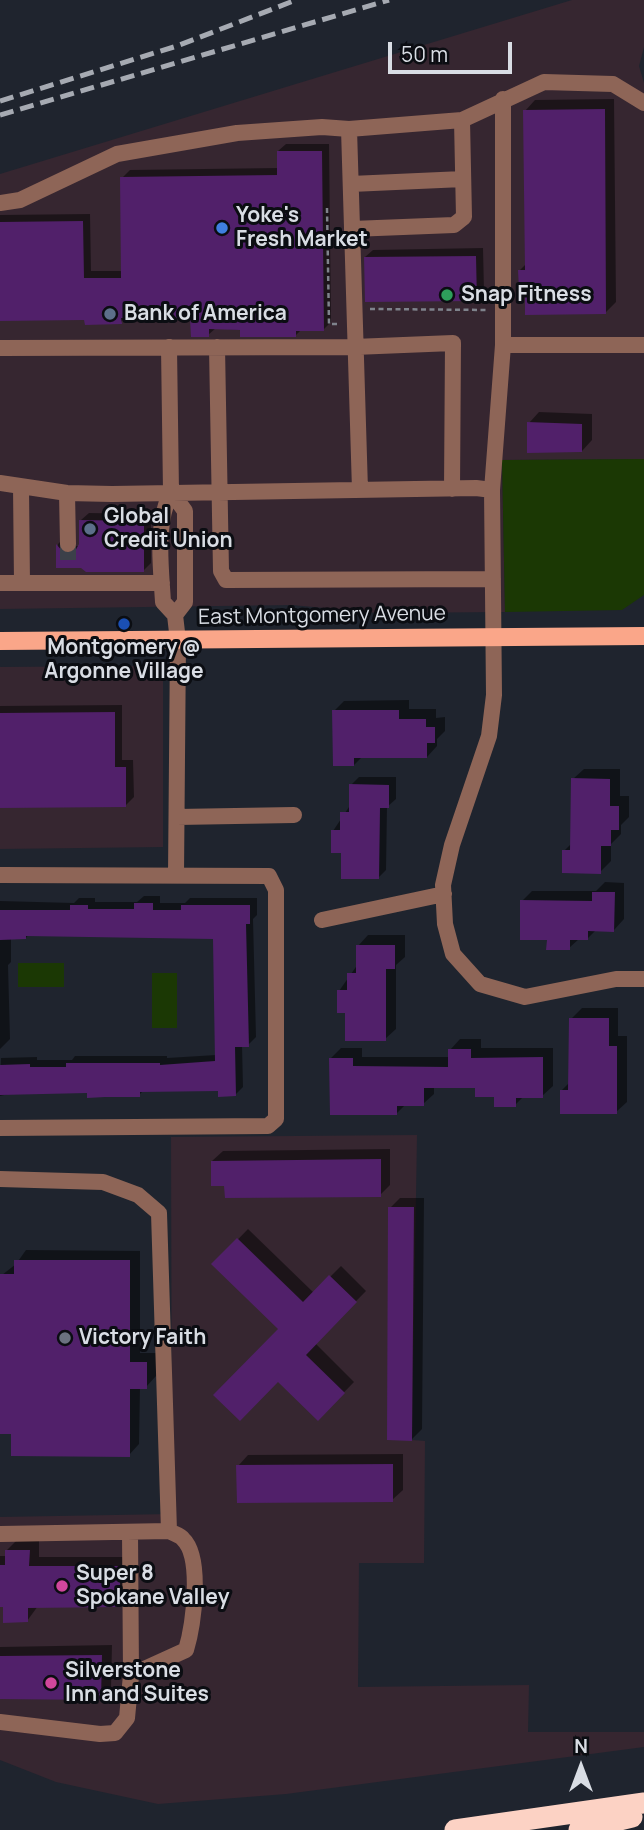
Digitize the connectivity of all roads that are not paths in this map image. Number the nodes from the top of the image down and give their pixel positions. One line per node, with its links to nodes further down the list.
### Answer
1 (503, 99): 2 (lane); 3 (lane); 9 (lane)
2 (644, 103)
3 (462, 120): 4 (lane); 5 (lane)
4 (349, 130): 6 (lane); 7 (lane)
5 (463, 179): 6 (lane); 8 (lane)
6 (351, 184): 8 (lane)
7 (0, 203)
8 (352, 229): 13 (lane)
9 (503, 345): 10 (lane); 19 (lane)
10 (644, 345)
11 (169, 347): 12 (lane); 14 (lane); 20 (lane)
12 (217, 347): 13 (lane); 21 (lane)
13 (354, 347): 17 (lane); 18 (lane)
14 (0, 348)
15 (0, 483): 16 (lane)
16 (21, 487): 22 (lane); 26 (lane)
17 (452, 489): 18 (lane); 19 (lane)
18 (360, 490): 21 (lane)
19 (492, 491): 24 (lane)
20 (171, 492): 21 (lane); 22 (lane); 27 (lane); 28 (lane)
21 (219, 492): 24 (lane)
22 (67, 493): 23 (lane)
23 (68, 544)
24 (493, 579): 30 (lane)
25 (0, 583): 26 (lane)
26 (22, 583): 27 (lane)
27 (162, 583): 28 (lane)
28 (175, 615): 32 (lane)
29 (644, 636): 30 (main road, East Montgomery Avenue)
30 (494, 637): 32 (main road, East Montgomery Avenue); 37 (lane)
31 (0, 641): 32 (main road, East Montgomery Avenue)
32 (178, 641): 34 (lane)
33 (294, 815): 34 (lane)
34 (177, 817): 36 (lane)
35 (0, 875): 36 (lane)
36 (176, 875): 40 (lane)
37 (444, 894): 38 (lane); 39 (lane)
38 (323, 920)
39 (644, 979)
40 (0, 1128)
41 (0, 1179): 42 (lane)
42 (169, 1531): 43 (lane); 45 (lane)
43 (130, 1532): 44 (lane); 45 (lane)
44 (0, 1534)
45 (131, 1675): 46 (lane)
46 (0, 1722)
47 (644, 1803): 49 (highway)
48 (644, 1814): 50 (highway)
49 (455, 1830)
50 (579, 1830)

